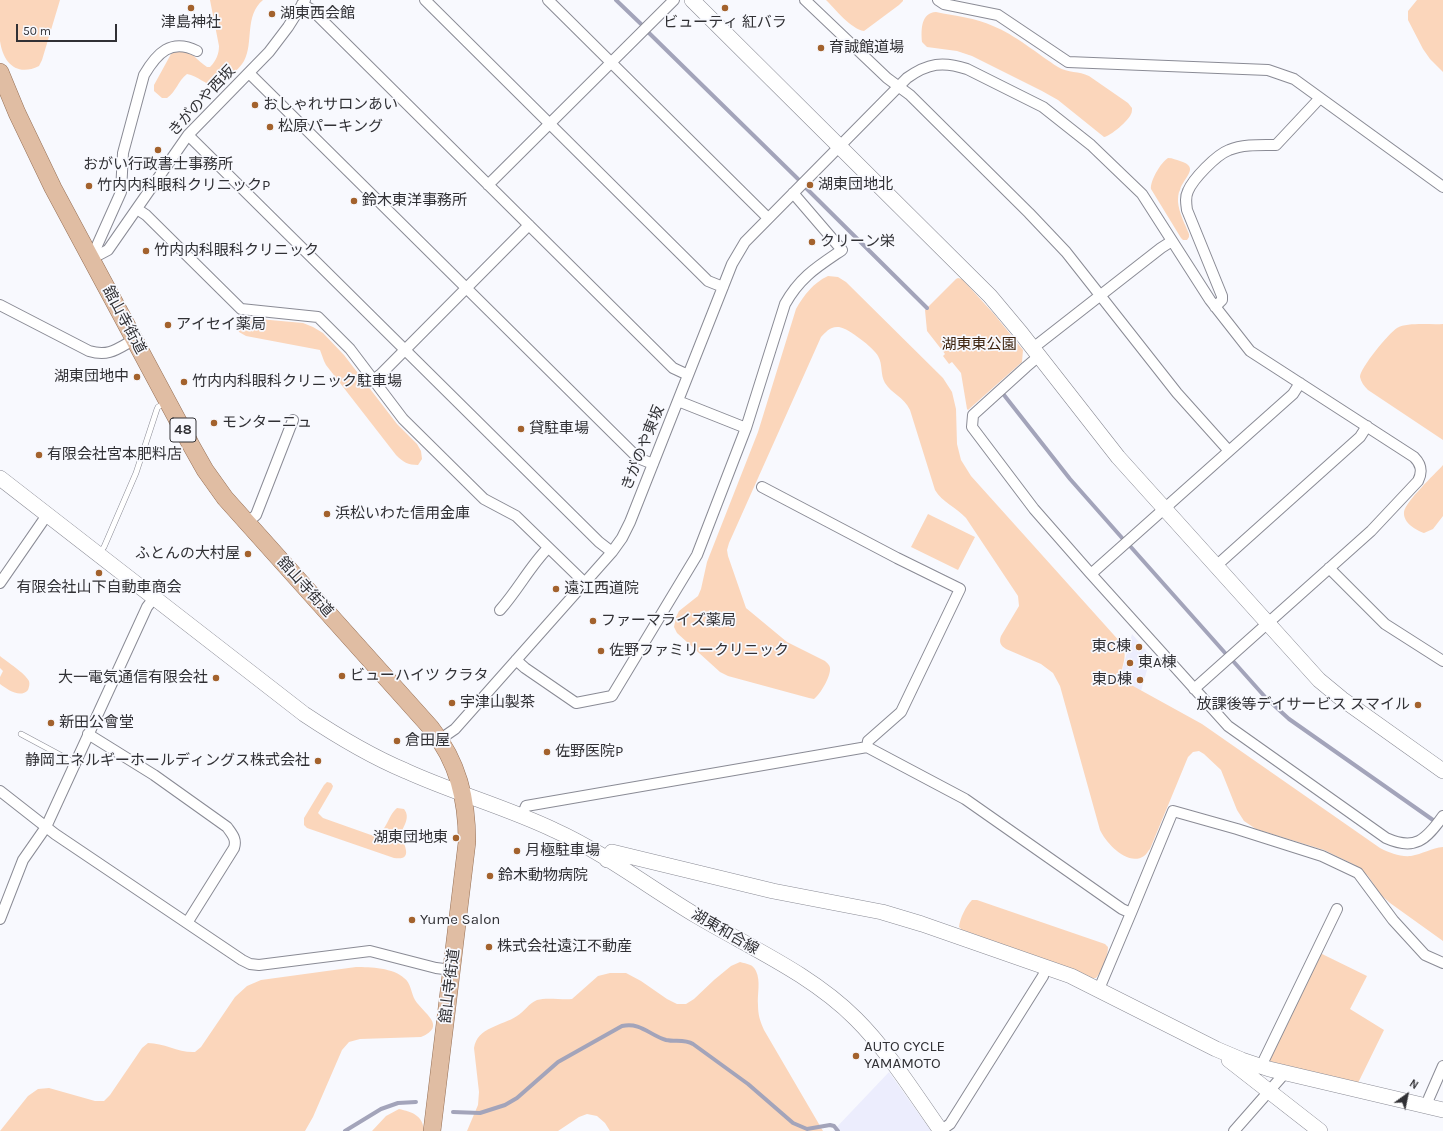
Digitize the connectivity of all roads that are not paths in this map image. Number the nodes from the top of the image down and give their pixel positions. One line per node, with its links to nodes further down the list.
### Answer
1 (425, 0): 14 (street)
2 (548, 0): 9 (street)
3 (674, 0): 9 (street)
4 (692, 0): 16 (street)
5 (805, 0): 12 (street)
6 (938, 0): 13 (street)
7 (304, 2): 11 (street, きがのや西坂); 17 (street)
8 (197, 51): 24 (street)
9 (611, 62): 14 (street); 21 (street)
10 (0, 72): 24 (main road, 舘山寺街道 / 48)
11 (249, 73): 15 (street, きがのや西坂); 26 (street)
12 (898, 86): 16 (street, きがのや東坂); 23 (street, きがのや東坂); 27 (street)
13 (1320, 98): 18 (street); 29 (street)
14 (550, 124): 17 (street); 25 (street)
15 (188, 135): 20 (street, きがのや西坂); 31 (street)
16 (840, 146): 19 (street, きがのや東坂); 32 (street)
17 (488, 185): 22 (street)
18 (1443, 187)
19 (793, 193): 21 (street, きがのや東坂); 40 (street)
20 (136, 208): 24 (street, きがのや西坂); 34 (street)
21 (768, 218): 25 (street, きがのや東坂)
22 (529, 225): 26 (street); 33 (street)
23 (1172, 241): 27 (street); 29 (street, きがのや東坂)
24 (91, 259): 30 (main road, 舘山寺街道 / 48)
25 (723, 287): 33 (street, きがのや東坂)
26 (466, 288): 31 (street); 42 (street)
27 (1100, 295): 32 (street); 41 (street)
28 (1, 307): 30 (street)
29 (1215, 307): 35 (street, きがのや東坂)
30 (135, 340): 36 (main road, 舘山寺街道 / 48)
31 (405, 350): 34 (street); 49 (street)
32 (1036, 352): 45 (street); 53 (street)
33 (688, 374): 37 (street, きがのや東坂)
34 (373, 380): 48 (street)
35 (1300, 383): 39 (street, きがのや東坂); 41 (street)
36 (168, 401): 47 (main road, 舘山寺街道 / 48); 50 (lane)
37 (678, 401): 40 (street); 42 (street, きがのや東坂)
38 (294, 420): 47 (street)
39 (1367, 426): 51 (street); 52 (street, きがのや東坂)
40 (746, 428): 59 (street)
41 (1229, 451): 45 (street)
42 (653, 464): 49 (street, きがのや東坂)
43 (0, 478): 46 (street, 湖東和合線)
44 (762, 487): 65 (street)
45 (1165, 508): 51 (street); 53 (street)
46 (47, 515): 50 (street, 湖東和合線); 54 (street)
47 (247, 523): 64 (main road, 舘山寺街道 / 48)
48 (548, 548): 55 (street); 57 (street)
49 (612, 552): 55 (street, きがのや東坂)
50 (98, 554): 56 (street, 湖東和合線)
51 (1216, 566): 58 (street)
52 (1329, 568): 58 (street); 60 (street)
53 (1091, 574): 61 (street)
54 (0, 583)
55 (585, 583): 59 (street, きがのや東坂)
56 (154, 598): 63 (street); 69 (street, 湖東和合線)
57 (500, 610)
58 (1268, 623): 61 (street); 67 (street)
59 (516, 660): 64 (street, きがのや東坂)
60 (1443, 661)
61 (1194, 689): 71 (street)
62 (21, 734): 66 (lane)
63 (88, 734): 66 (street); 77 (street)
64 (439, 740): 69 (main road, 舘山寺街道 / 48)
65 (867, 747): 70 (street); 75 (street)
66 (75, 763): 72 (street)
67 (1443, 771)
68 (0, 791): 72 (street)
69 (462, 793): 70 (street, 湖東和合線); 80 (main road, 舘山寺街道 / 48)
70 (522, 816): 73 (street, 湖東和合線)
71 (1443, 816)
72 (46, 827): 76 (street); 77 (street)
73 (607, 860): 79 (street); 90 (street, 湖東和合線)
74 (1337, 909): 84 (street)
75 (1131, 913): 78 (street); 81 (street)
76 (0, 919)
77 (187, 923): 80 (street)
78 (1443, 963)
79 (1046, 967): 81 (street); 90 (street)
80 (452, 970): 89 (main road, 舘山寺街道 / 48)
81 (1099, 989): 82 (street)
82 (1216, 1049): 84 (street); 86 (street)
83 (1443, 1066): 87 (street)
84 (1262, 1067): 85 (street)
85 (1285, 1073): 86 (street); 87 (street)
86 (1269, 1091): 91 (street); 92 (street)
87 (1426, 1106): 88 (street)
88 (1443, 1110)
89 (432, 1131)
90 (940, 1131)
91 (1234, 1131)
92 (1320, 1131)

